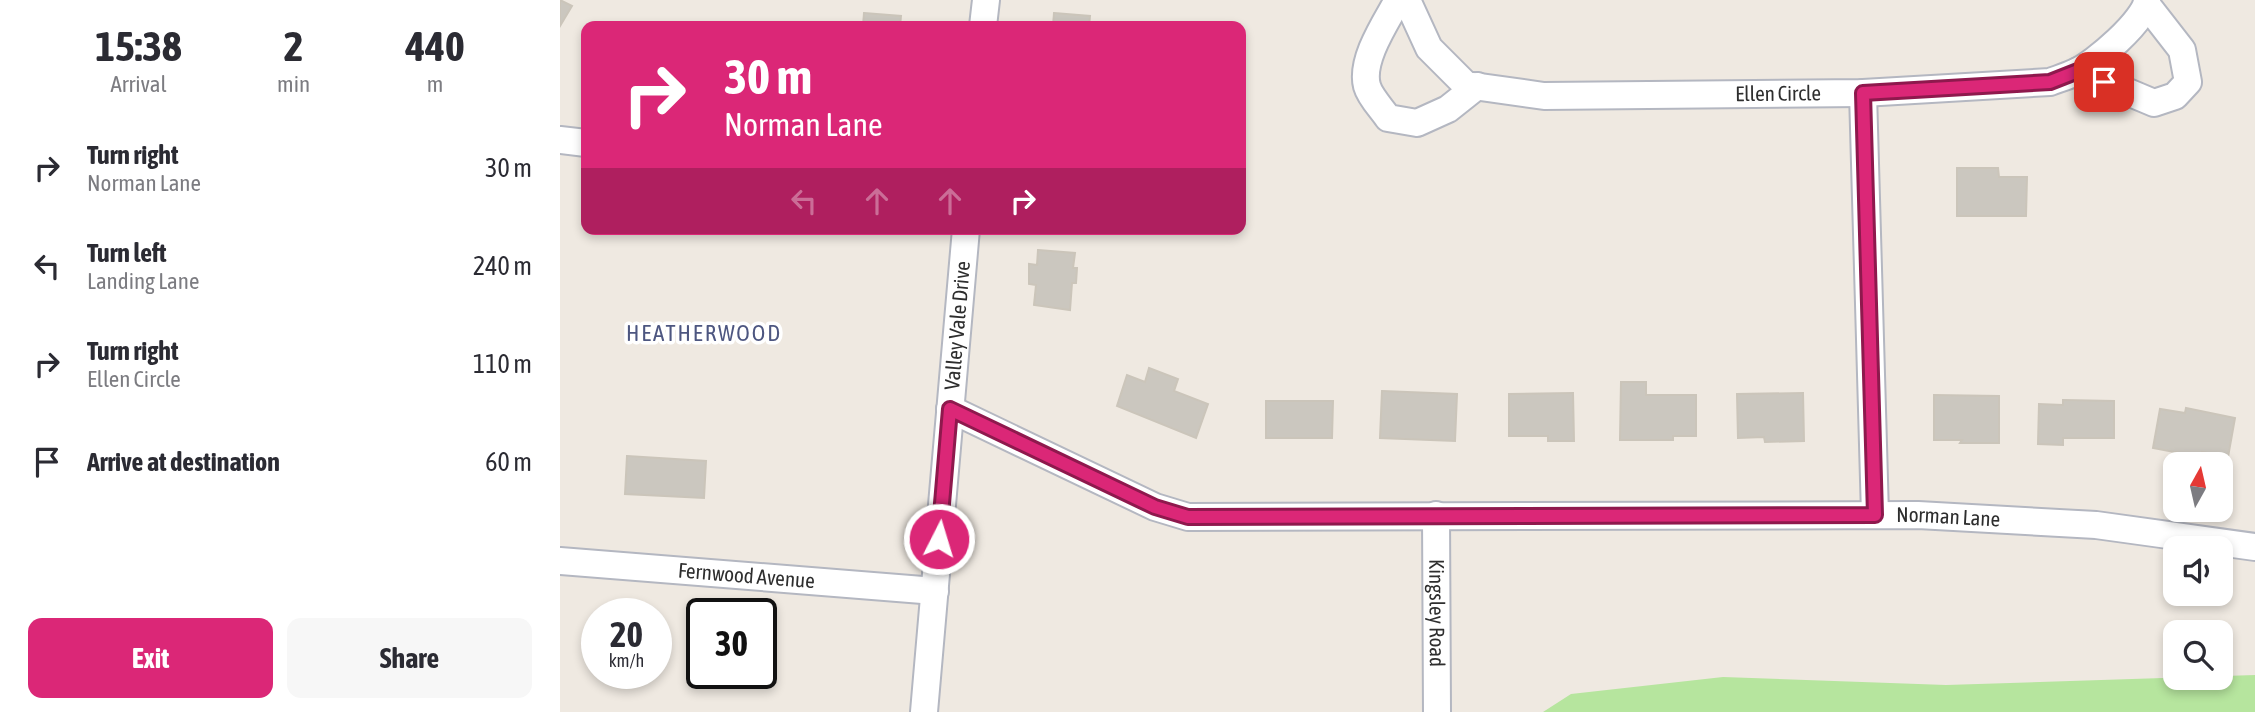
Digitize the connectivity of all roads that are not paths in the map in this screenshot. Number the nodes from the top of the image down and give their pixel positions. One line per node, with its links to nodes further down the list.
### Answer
1 (985, 0): 5 (street)
2 (1398, 0): 7 (street)
3 (1407, 0): 7 (street, Ellen Circle)
4 (2147, 3): 6 (street, Ellen Circle); 6 (street, Ellen Circle)
5 (983, 21)
6 (2078, 71): 8 (street, Ellen Circle)
7 (1477, 86): 8 (street, Ellen Circle)
8 (1863, 93): 14 (street)
9 (560, 140): 10 (street)
10 (581, 142)
11 (965, 235): 12 (street, Valley Vale Drive)
12 (950, 409): 13 (street, Norman Lane); 17 (street, Valley Vale Drive)
13 (1436, 515): 14 (street, Norman Lane); 19 (street, Kingsley Road)
14 (1875, 515): 15 (street, Norman Lane)
15 (2255, 547)
16 (560, 561): 17 (street, Fernwood Avenue)
17 (935, 591): 18 (street, Valley Vale Drive)
18 (924, 712)
19 (1437, 712)

